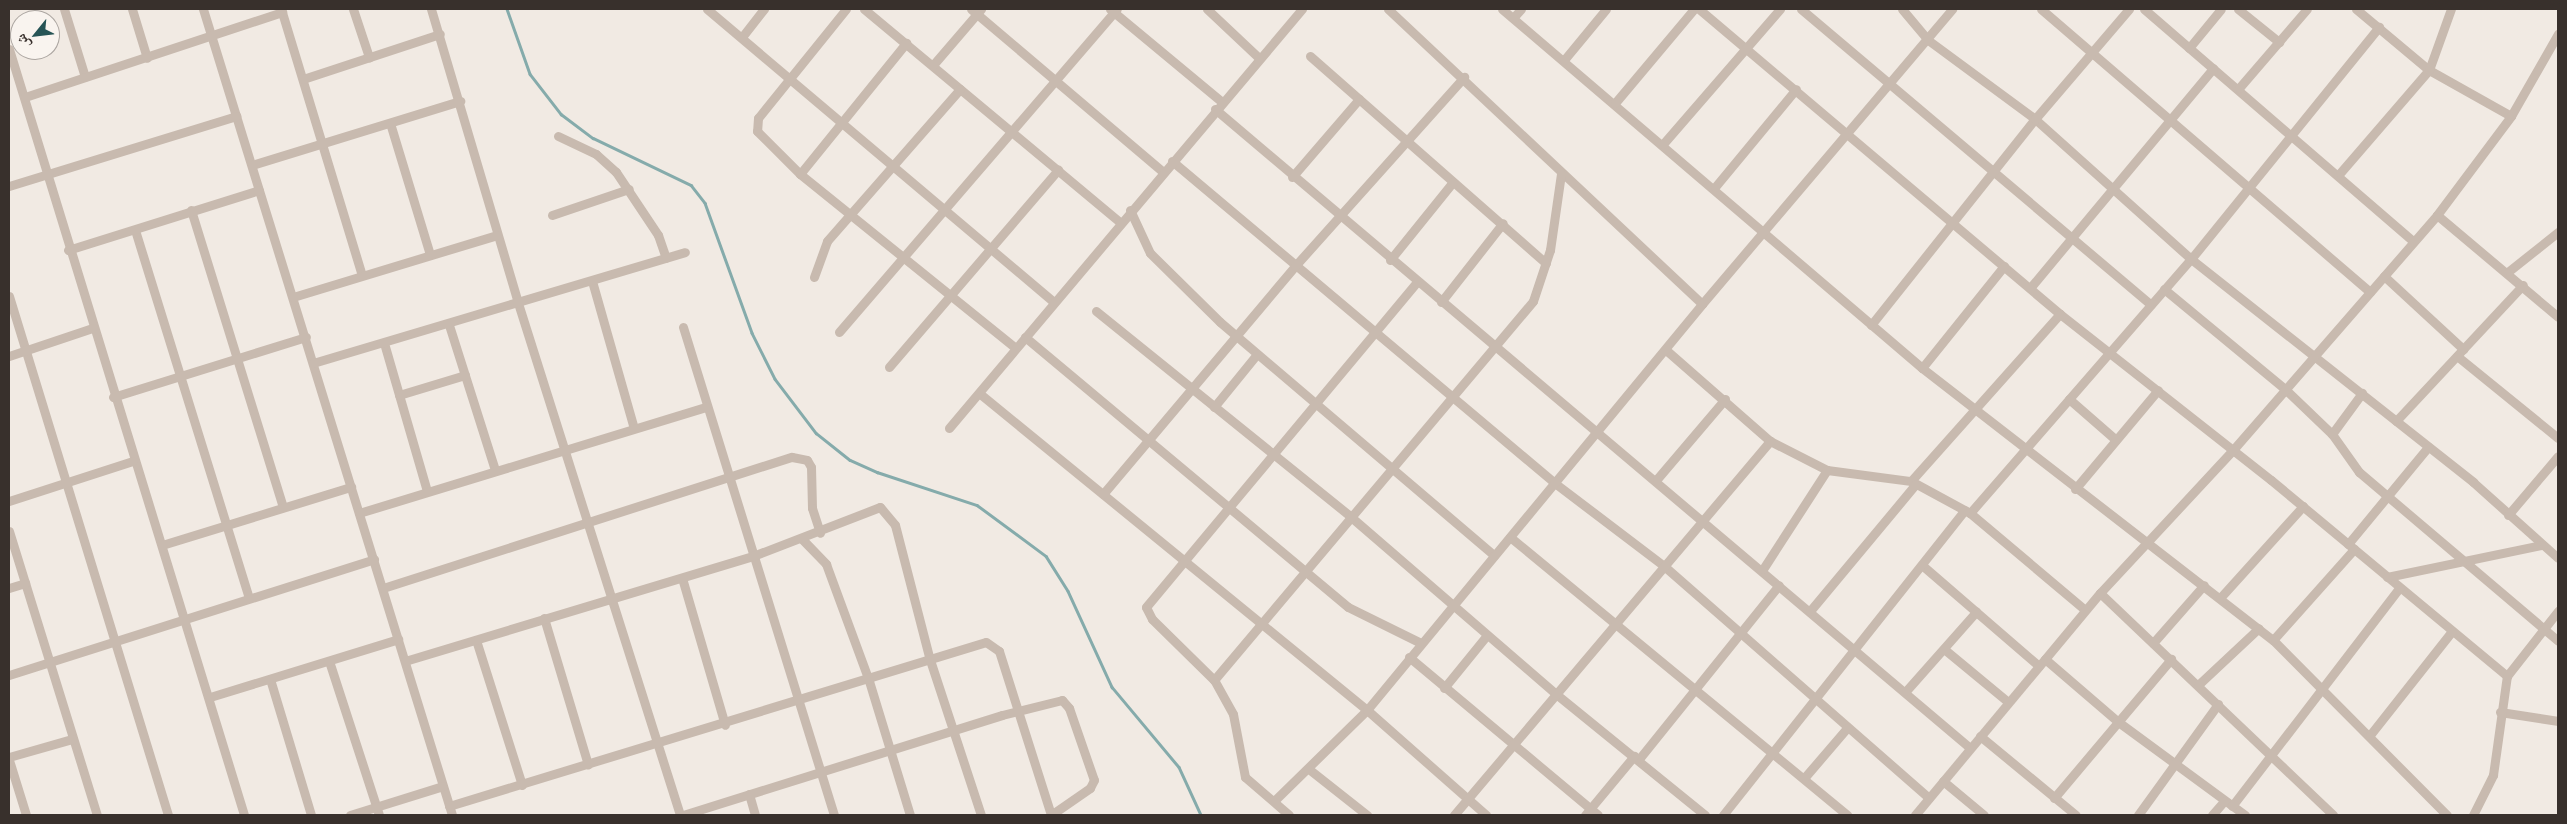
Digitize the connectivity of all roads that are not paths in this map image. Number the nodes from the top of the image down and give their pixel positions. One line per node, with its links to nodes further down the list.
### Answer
1 (64, 9): 54 (street)
2 (132, 9): 49 (street)
3 (203, 9): 37 (street)
4 (353, 9): 47 (street)
5 (431, 9): 35 (street)
6 (707, 9): 38 (street)
7 (764, 9): 38 (street)
8 (846, 9): 57 (street)
9 (864, 9): 41 (street)
10 (1207, 9): 48 (street)
11 (1302, 9): 48 (street)
12 (1388, 9): 55 (street)
13 (1502, 9): 33 (street)
14 (1521, 9): 33 (street)
15 (1606, 9): 50 (street)
16 (1694, 9): 67 (street)
17 (1699, 9): 44 (street)
18 (1780, 9): 44 (street)
19 (1801, 9): 59 (street)
20 (1902, 9): 39 (street)
21 (1952, 9): 39 (street)
22 (2041, 9): 45 (street)
23 (2129, 9): 45 (street)
24 (2144, 9): 42 (street)
25 (2221, 9): 42 (street)
26 (2238, 9): 40 (street)
27 (2307, 9): 40 (street)
28 (2356, 9): 34 (street)
29 (2451, 9): 53 (street)
30 (976, 10): 51 (street); 58 (street)
31 (1113, 10): 58 (street); 66 (street)
32 (281, 11): 37 (street); 56 (street)
33 (1513, 18): 50 (street)
34 (2379, 27): 53 (street); 77 (street)
35 (440, 34): 47 (street); 65 (street)
36 (2558, 34): 70 (street)
37 (212, 37): 49 (street); 69 (street)
38 (742, 37): 57 (street)
39 (1928, 40): 59 (street); 72 (street)
40 (2279, 42): 61 (street)
41 (906, 43): 51 (street); 74 (street)
42 (2189, 48): 52 (street)
43 (9, 49): 63 (street)
44 (1746, 49): 60 (street); 81 (street)
45 (2093, 53): 71 (street); 72 (street)
46 (1310, 56): 64 (street)
47 (369, 57): 56 (street)
48 (1258, 57): 66 (street)
49 (147, 58): 54 (street)
50 (1564, 60): 67 (street)
51 (933, 66): 62 (street)
52 (2213, 68): 61 (street); 71 (street)
53 (2429, 70): 70 (street); 88 (street)
54 (85, 77): 63 (street)
55 (1464, 77): 79 (street); 91 (street)
56 (303, 79): 80 (street)
57 (793, 79): 74 (street); 90 (street)
58 (1055, 81): 75 (street); 86 (street)
59 (1889, 86): 76 (street); 87 (street)
60 (1796, 88): 76 (street); 95 (street)
61 (2238, 88): 77 (street)
62 (960, 89): 75 (street); 84 (street)
63 (25, 97): 89 (street)
64 (1359, 99): 79 (street); 92 (street)
65 (460, 101): 73 (street); 113 (street)
66 (1221, 101): 68 (street)
67 (1615, 103): 81 (street)
68 (1214, 109): 82 (street); 92 (street)
69 (236, 116): 83 (street); 89 (street)
70 (2511, 116): 105 (street)
71 (2173, 118): 96 (street); 98 (street)
72 (2035, 119): 87 (street); 96 (street)
73 (390, 123): 80 (street); 120 (street)
74 (842, 123): 84 (street); 90 (street)
75 (1010, 131): 85 (street); 101 (street)
76 (1850, 133): 108 (street); 111 (street)
77 (2293, 133): 88 (street); 98 (street)
78 (558, 136): 97 (street)
79 (1406, 141): 93 (street); 106 (street)
80 (322, 143): 83 (street); 128 (street)
81 (1663, 144): 95 (street)
82 (1172, 160): 86 (street); 125 (street)
83 (252, 165): 99 (street)
84 (890, 167): 101 (street); 103 (street)
85 (1058, 170): 107 (street); 117 (street)
86 (1162, 171): 102 (street)
87 (1994, 172): 108 (street); 114 (street)
88 (2340, 173): 115 (street)
89 (47, 174): 94 (street); 116 (street)
90 (800, 174): 103 (street)
91 (1561, 174): 124 (street); 143 (street)
92 (1292, 177): 106 (street)
93 (1454, 182): 109 (street); 123 (street)
94 (9, 186)
95 (1714, 187): 111 (street)
96 (2113, 187): 114 (street); 122 (street)
97 (629, 189): 104 (street); 121 (street)
98 (2250, 189): 122 (street); 136 (street)
99 (259, 190): 100 (street); 139 (street)
100 (191, 210): 110 (street); 167 (street)
101 (942, 210): 117 (street); 119 (street)
102 (1130, 210): 107 (street); 154 (street)
103 (851, 213): 119 (street); 129 (street)
104 (552, 215)
105 (2436, 215): 115 (street); 127 (street)
106 (1338, 217): 123 (street); 125 (street)
107 (1120, 222): 140 (street)
108 (1952, 222): 126 (street); 149 (street)
109 (1503, 223): 124 (street); 141 (street)
110 (135, 230): 116 (street); 172 (street)
111 (1766, 230): 143 (street); 149 (street)
112 (2558, 232): 127 (street)
113 (497, 235): 120 (street); 142 (street)
114 (2072, 239): 134 (street); 144 (street)
115 (2413, 241): 130 (street)
116 (68, 250): 151 (street)
117 (991, 250): 137 (street); 140 (street)
118 (685, 252): 121 (street)
119 (904, 254): 137 (street); 152 (street)
120 (430, 255): 128 (street)
121 (666, 258): 131 (street)
122 (2191, 259): 135 (street); 165 (street)
123 (1390, 260): 132 (street)
124 (1546, 263): 158 (street)
125 (1295, 266): 153 (street); 154 (street)
126 (2004, 266): 134 (street); 170 (street)
127 (2508, 271): 133 (street)
128 (362, 275): 139 (street)
129 (814, 276)
130 (2384, 276): 136 (street); 163 (street)
131 (592, 281): 142 (street); 188 (street)
132 (1416, 283): 141 (street); 153 (street)
133 (2523, 286): 147 (street); 163 (street)
134 (2030, 288): 146 (street)
135 (2164, 289): 144 (street); 174 (street)
136 (2370, 292): 165 (street)
137 (952, 294): 159 (street); 169 (street)
138 (9, 296): 160 (street)
139 (293, 297): 155 (street)
140 (1054, 302): 156 (street)
141 (1441, 302): 158 (street)
142 (518, 304): 148 (street); 197 (street)
143 (1702, 304): 161 (street)
144 (2150, 305): 162 (street)
145 (1096, 311): 173 (street)
146 (2060, 314): 162 (street); 186 (street)
147 (2558, 317)
148 (449, 325): 157 (street); 171 (street)
149 (1871, 325): 170 (street)
150 (683, 327): 184 (street)
151 (92, 328): 160 (street); 179 (street)
152 (839, 332)
153 (1375, 332): 180 (street); 183 (street)
154 (1236, 336): 164 (street); 173 (street)
155 (306, 337): 167 (street); 168 (street)
156 (1024, 337): 159 (street); 193 (street)
157 (384, 343): 168 (street); 178 (street)
158 (1496, 347): 180 (street); 190 (street)
159 (1016, 348): 176 (street)
160 (25, 350): 166 (street); 208 (street)
161 (1666, 350): 182 (street); 190 (street)
162 (2112, 351): 175 (street); 181 (street)
163 (2460, 353): 187 (street); 192 (street)
164 (1257, 354): 183 (street); 185 (street)
165 (2315, 354): 174 (street); 177 (street)
166 (9, 356)
167 (239, 358): 172 (street); 218 (street)
168 (313, 363): 211 (street)
169 (889, 367)
170 (1922, 368): 186 (street)
171 (465, 375): 178 (street); 204 (street)
172 (180, 377): 179 (street); 226 (street)
173 (1191, 389): 185 (street); 193 (street)
174 (2285, 389): 191 (street); 199 (street)
175 (2158, 390): 194 (street); 199 (street)
176 (978, 392): 189 (street); 214 (street)
177 (2362, 393): 187 (street); 191 (street)
178 (399, 395): 213 (street)
179 (113, 397): 202 (street)
180 (1455, 398): 203 (street); 210 (street)
181 (2069, 399): 194 (street); 198 (street)
182 (1725, 400): 195 (street); 207 (street)
183 (1315, 406): 200 (street); 203 (street)
184 (706, 407): 188 (street); 206 (street)
185 (1214, 407): 200 (street)
186 (1978, 408): 198 (street); 209 (street)
187 (2396, 421): 196 (street)
188 (634, 428): 197 (street)
189 (949, 428)
190 (1598, 432): 207 (street); 210 (street)
191 (2332, 434): 215 (street)
192 (2558, 438)
193 (1148, 440): 214 (street); 219 (street)
194 (2116, 440): 212 (street)
195 (1770, 442): 205 (street); 224 (street)
196 (2428, 447): 215 (street); 222 (street)
197 (566, 448): 204 (street); 225 (street)
198 (2025, 448): 212 (street); 221 (street)
199 (2232, 451): 217 (street); 231 (street)
200 (1274, 456): 219 (street); 223 (street)
201 (2558, 456): 222 (street)
202 (133, 461): 208 (street); 232 (street)
203 (1394, 467): 223 (street); 235 (street)
204 (495, 470): 213 (street)
205 (1827, 470): 209 (street); 243 (street)
206 (730, 478): 225 (street); 228 (street); 236 (street)
207 (1657, 479): 224 (street)
208 (66, 482): 216 (street); 275 (street)
209 (1913, 482): 221 (street); 259 (street)
210 (1556, 484): 229 (street); 241 (street)
211 (351, 488): 218 (street); 220 (street)
212 (2075, 489): 231 (street)
213 (427, 491): 220 (street)
214 (1103, 494): 240 (street)
215 (2388, 496): 234 (street); 239 (street)
216 (9, 501)
217 (2303, 506): 234 (street); 256 (street)
218 (283, 507): 226 (street)
219 (1229, 510): 240 (street); 244 (street)
220 (359, 512): 237 (street)
221 (1968, 512): 242 (street); 258 (street)
222 (2508, 514): 233 (street)
223 (1351, 517): 244 (street); 257 (street)
224 (1703, 518): 241 (street); 243 (street)
225 (590, 524): 251 (street); 255 (street)
226 (226, 525): 232 (street); 254 (street)
227 (9, 531): 247 (street)
228 (820, 533): 230 (street); 282 (street)
229 (1510, 537): 235 (street); 264 (street)
230 (802, 539): 236 (street); 291 (street)
231 (2145, 542): 249 (street); 253 (street)
232 (162, 545): 263 (street)
233 (2541, 545): 238 (street); 239 (street)
234 (2351, 547): 245 (street); 273 (street)
235 (1494, 555): 257 (street)
236 (753, 556): 246 (street); 299 (street)
237 (374, 558): 251 (street); 254 (street)
238 (2558, 558)
239 (2461, 560): 245 (street); 267 (street)
240 (1186, 562): 265 (street); 290 (street)
241 (1664, 566): 264 (street); 269 (street)
242 (1923, 566): 261 (street); 279 (street)
243 (1763, 569): 248 (street)
244 (1306, 571): 265 (street); 276 (street)
245 (2386, 577): 252 (street)
246 (682, 578): 255 (street); 308 (street)
247 (25, 583): 250 (street); 286 (street)
248 (1779, 585): 259 (street); 269 (street)
249 (2204, 585): 256 (street); 277 (street)
250 (9, 588)
251 (383, 588): 271 (street)
252 (2399, 588): 268 (street); 294 (street)
253 (2100, 593): 258 (street); 277 (street)
254 (249, 598): 263 (street)
255 (615, 598): 262 (street); 314 (street)
256 (2220, 598): 266 (street)
257 (1453, 605): 270 (street); 276 (street)
258 (2085, 610): 285 (street)
259 (1810, 611): 279 (street)
260 (2558, 611): 267 (street)
261 (1976, 612): 278 (street); 285 (street)
262 (544, 618): 272 (street); 323 (street)
263 (185, 619): 275 (street); 298 (street)
264 (1617, 622): 295 (street); 297 (street)
265 (1262, 624): 290 (street); 303 (street)
266 (2258, 628): 273 (street); 292 (street)
267 (2543, 630): 274 (street); 288 (street)
268 (2452, 631): 288 (street); 311 (street)
269 (1738, 632): 295 (street); 300 (street)
270 (1487, 635): 293 (street); 297 (street)
271 (398, 639): 283 (street); 284 (street)
272 (476, 640): 284 (street); 328 (street)
273 (2273, 640): 294 (street)
274 (2558, 641)
275 (116, 642): 286 (street); 341 (street)
276 (1421, 642): 280 (street)
277 (2153, 643): 281 (street)
278 (1944, 649): 296 (street); 301 (street)
279 (1858, 650): 296 (street); 300 (street)
280 (1409, 657): 293 (street); 303 (street)
281 (2171, 659): 292 (street); 306 (street)
282 (930, 660): 291 (street); 304 (street); 310 (street)
283 (329, 661): 289 (street); 336 (street)
284 (406, 661): 329 (street)
285 (2042, 662): 301 (street); 306 (street)
286 (50, 663): 287 (street); 313 (street)
287 (9, 675)
288 (2507, 676): 305 (street)
289 (270, 679): 298 (street); 343 (street)
290 (1214, 680): 334 (street)
291 (869, 681): 299 (street); 317 (street)
292 (2198, 685): 302 (street)
293 (1444, 688): 315 (street)
294 (2323, 688): 311 (street); 321 (street)
295 (1695, 689): 318 (street); 319 (street)
296 (1906, 691): 316 (street)
297 (1556, 694): 315 (street); 319 (street)
298 (210, 697): 342 (street)
299 (799, 702): 308 (street); 325 (street)
300 (1817, 702): 309 (street); 318 (street)
301 (2008, 702): 312 (street)
302 (2218, 704): 321 (street); 322 (street)
303 (1368, 710): 324 (street); 333 (street)
304 (1017, 712): 310 (street); 350 (street); 350 (street)
305 (2500, 712): 307 (street); 367 (street)
306 (2117, 721): 322 (street); 332 (street)
307 (2558, 721)
308 (725, 725): 314 (street)
309 (1846, 728): 326 (street); 331 (street)
310 (953, 731): 317 (street); 349 (street)
311 (2370, 735): 366 (street)
312 (1980, 736): 316 (street); 332 (street)
313 (72, 739): 320 (street); 340 (street)
314 (659, 744): 323 (street); 345 (street)
315 (1514, 745): 333 (street); 338 (street)
316 (1970, 748): 327 (street)
317 (891, 752): 325 (street); 348 (street)
318 (1773, 753): 326 (street); 357 (street)
319 (1636, 757): 338 (street); 356 (street)
320 (9, 758): 339 (street)
321 (2271, 759): 335 (street); 365 (street)
322 (2176, 764): 335 (street); 362 (street)
323 (588, 765): 328 (street)
324 (1310, 770): 334 (street); 352 (street)
325 (822, 773): 330 (street); 347 (street)
326 (1805, 777): 358 (street)
327 (1943, 780): 331 (street); 360 (street)
328 (522, 785): 337 (street)
329 (443, 786): 336 (street); 337 (street)
330 (749, 794): 345 (street); 346 (street)
331 (1929, 798): 359 (street)
332 (2054, 798): 361 (street)
333 (1467, 799): 353 (street); 354 (street)
334 (1275, 800): 351 (street)
335 (2228, 804): 363 (street); 364 (street)
336 (377, 811): 344 (street)
337 (451, 811)
338 (1588, 812): 355 (street)
339 (26, 815)
340 (97, 815)
341 (168, 815)
342 (244, 815)
343 (311, 815)
344 (350, 815)
345 (682, 815)
346 (755, 815)
347 (834, 815)
348 (910, 815)
349 (980, 815)
350 (1051, 815)
351 (1289, 815)
352 (1367, 815)
353 (1454, 815)
354 (1486, 815)
355 (1598, 815)
356 (1705, 815)
357 (1723, 815)
358 (1847, 815)
359 (1915, 815)
360 (1984, 815)
361 (2076, 815)
362 (2138, 815)
363 (2212, 815)
364 (2245, 815)
365 (2334, 815)
366 (2447, 815)
367 (2473, 815)

